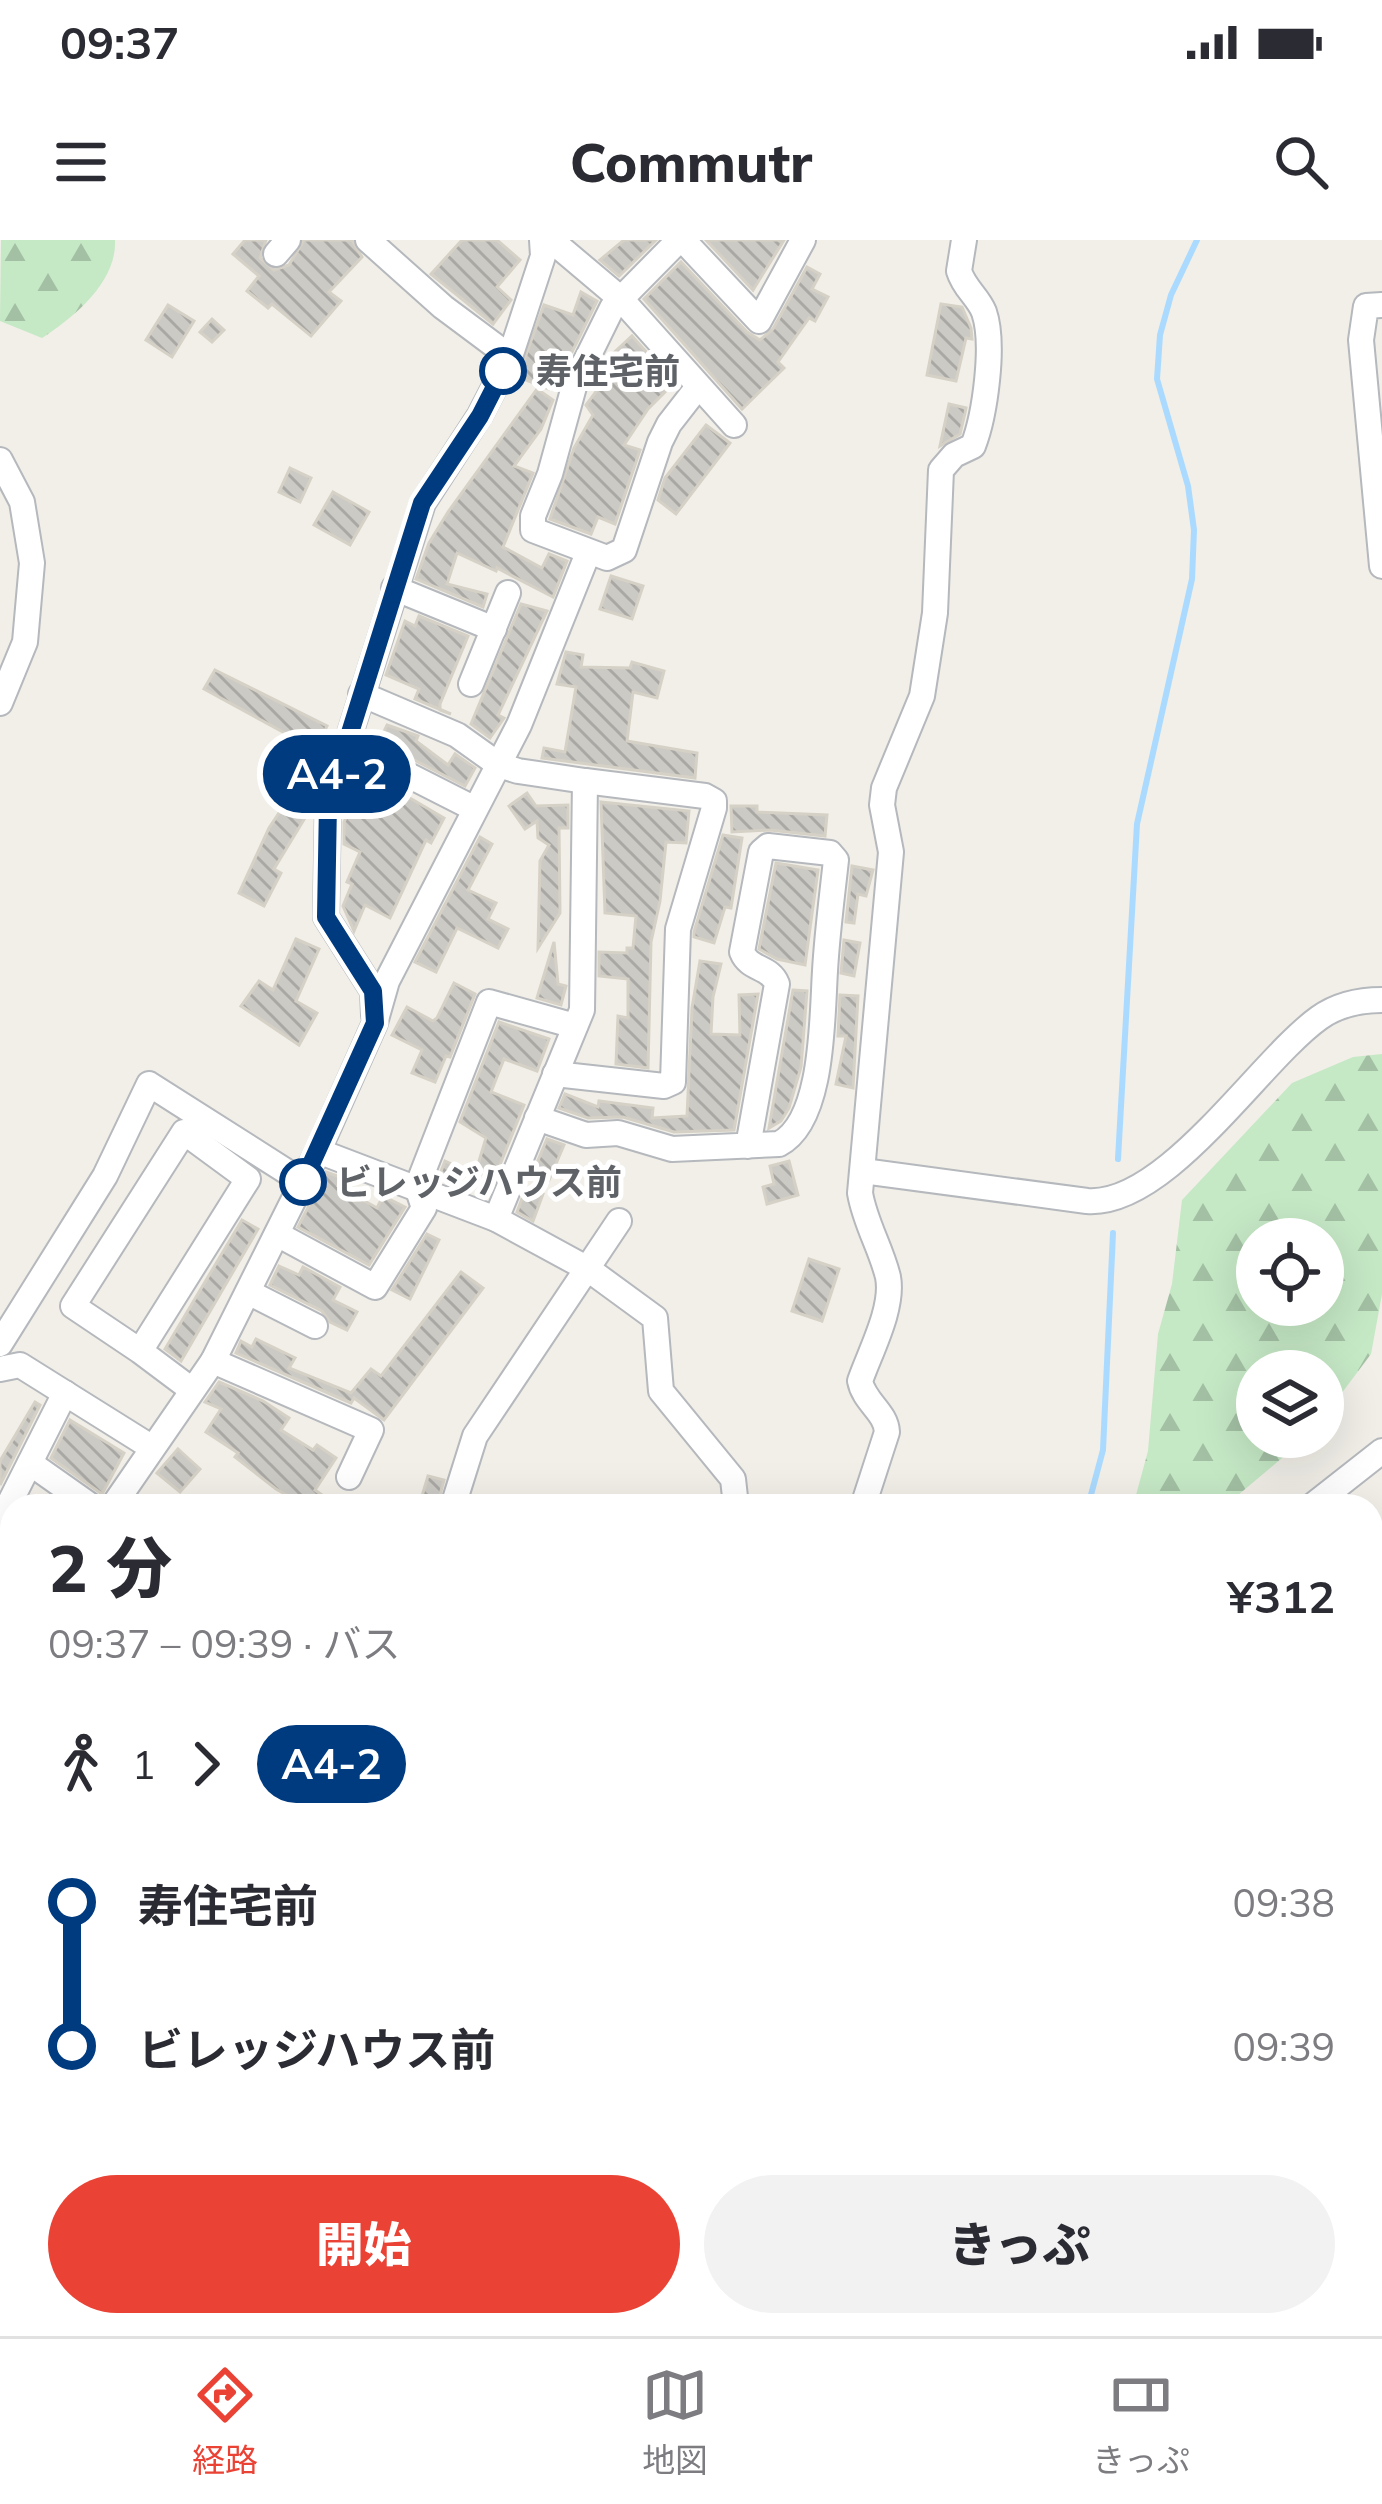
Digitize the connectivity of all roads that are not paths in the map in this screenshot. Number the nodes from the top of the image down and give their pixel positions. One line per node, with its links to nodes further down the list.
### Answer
1 (368, 240): 8 (street)
2 (681, 240): 3 (street); 6 (street)
3 (803, 240)
4 (964, 240): 31 (street)
5 (543, 241): 6 (street); 8 (street)
6 (620, 299): 9 (street); 12 (street)
7 (1382, 305): 13 (street)
8 (510, 357): 14 (street)
9 (697, 388): 10 (street); 12 (street)
10 (734, 424)
11 (0, 460): 19 (street)
12 (589, 553): 21 (street)
13 (1382, 566)
14 (394, 588): 16 (street); 18 (street)
15 (508, 593): 16 (street)
16 (494, 629): 17 (street)
17 (471, 684)
18 (361, 694): 20 (street); 21 (street)
19 (0, 703)
20 (347, 744): 23 (street); 25 (street)
21 (499, 764): 22 (street); 23 (street)
22 (585, 781): 26 (street); 27 (street)
23 (473, 808): 25 (street)
24 (1382, 1000): 31 (street)
25 (375, 1023): 30 (street)
26 (575, 1026): 27 (street); 33 (street)
27 (555, 1074): 28 (street)
28 (537, 1118): 29 (street); 34 (street)
29 (748, 1146): 29 (street)
30 (318, 1151): 32 (street); 33 (street)
31 (862, 1171): 55 (street)
32 (303, 1182): 36 (street); 40 (street)
33 (417, 1187): 34 (street); 36 (street)
34 (496, 1220): 37 (street)
35 (619, 1221): 37 (street)
36 (277, 1234): 38 (street)
37 (587, 1269): 53 (street); 54 (street)
38 (248, 1292): 39 (street); 42 (street)
39 (315, 1326)
40 (0, 1344)
41 (140, 1351): 41 (street); 44 (street)
42 (213, 1360): 44 (street); 49 (street)
43 (0, 1369): 45 (street)
44 (192, 1390): 46 (street)
45 (65, 1393): 46 (street); 48 (street)
46 (151, 1448): 52 (street)
47 (1382, 1451): 56 (street)
48 (30, 1463): 50 (street); 51 (street)
49 (349, 1477)
50 (14, 1494)
51 (74, 1494)
52 (121, 1494)
53 (457, 1494)
54 (735, 1494)
55 (867, 1494)
56 (1327, 1494)

